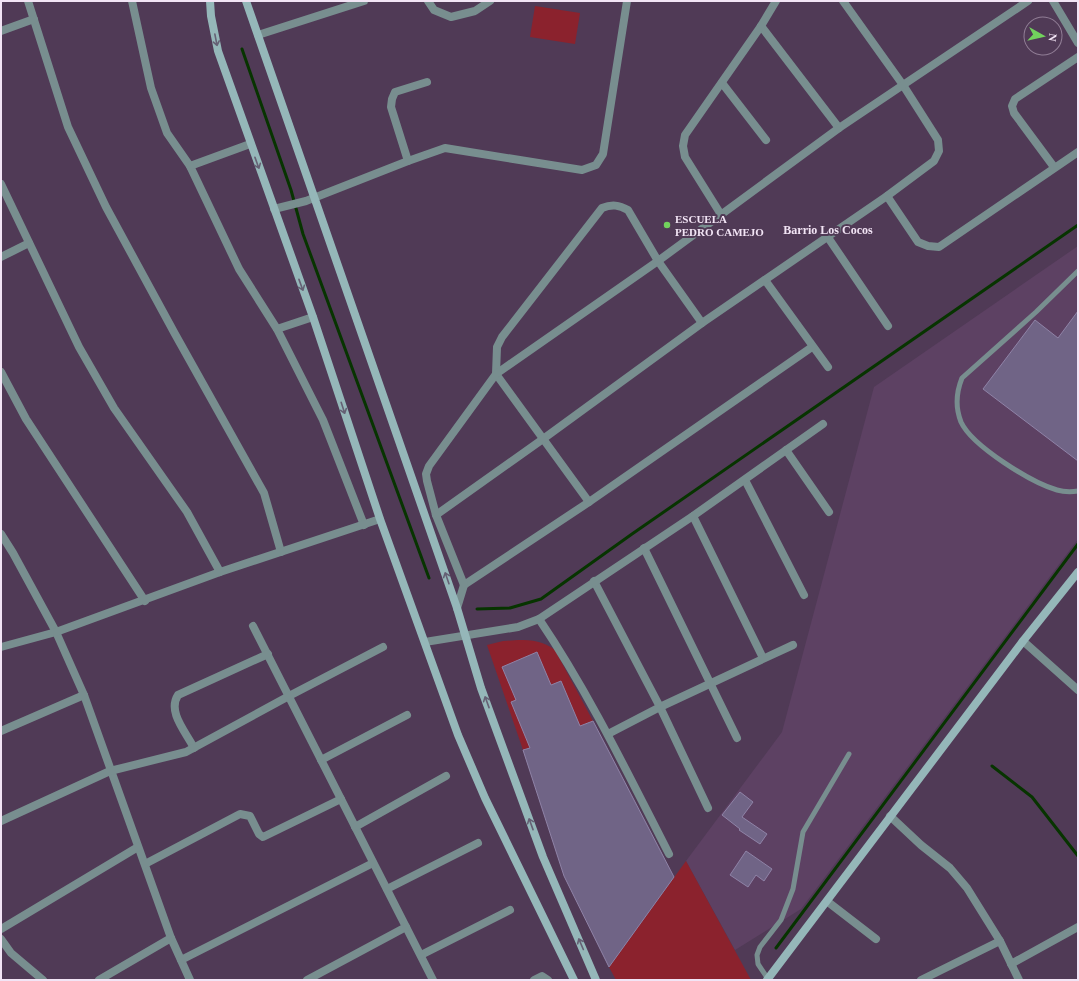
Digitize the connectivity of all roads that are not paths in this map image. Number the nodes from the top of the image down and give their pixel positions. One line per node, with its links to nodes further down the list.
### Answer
1 (28, 1): 13 (street)
2 (132, 1): 27 (street)
3 (210, 1): 24 (main road, one-way to 24)
4 (246, 1): 16 (main road)
5 (364, 1): 16 (street)
6 (428, 1): 7 (street)
7 (490, 1)
8 (627, 1): 26 (street)
9 (776, 1): 14 (street)
10 (843, 1): 21 (street)
11 (1028, 1): 21 (street)
12 (1053, 1): 17 (street)
13 (34, 19): 15 (street); 61 (street)
14 (761, 26): 20 (street); 22 (street)
15 (1, 31)
16 (258, 35): 31 (main road)
17 (1078, 43)
18 (1078, 58): 28 (street)
19 (427, 82): 26 (street)
20 (722, 83): 23 (street); 33 (street)
21 (903, 85): 22 (street); 30 (street)
22 (839, 128): 33 (street)
23 (766, 140)
24 (250, 144): 27 (street); 32 (main road, one-way to 32)
25 (1078, 152): 28 (street)
26 (408, 161): 31 (street)
27 (190, 166): 43 (street)
28 (1054, 167): 30 (street)
29 (1, 184): 35 (street)
30 (886, 196): 34 (street)
31 (310, 200): 32 (street); 68 (main road, one-way to 31)
32 (278, 208): 40 (main road, one-way to 40)
33 (720, 213): 37 (street)
34 (827, 236): 39 (street); 42 (street)
35 (29, 243): 36 (street); 62 (street)
36 (1, 257)
37 (658, 261): 41 (street); 47 (street); 47 (street)
38 (1078, 271): 52 (lane)
39 (765, 280): 41 (street); 44 (street)
40 (313, 317): 43 (street); 57 (main road, one-way to 57)
41 (702, 323): 49 (street)
42 (888, 326)
43 (278, 329): 58 (street)
44 (812, 347): 45 (street); 53 (street)
45 (828, 367)
46 (1, 372): 67 (street)
47 (496, 374): 49 (street); 55 (street)
48 (823, 424): 50 (street)
49 (543, 440): 53 (street); 55 (street)
50 (786, 450): 51 (street); 54 (street)
51 (745, 480): 56 (street); 66 (street)
52 (1078, 491)
53 (589, 502): 65 (street)
54 (829, 512)
55 (436, 515): 65 (street)
56 (693, 516): 60 (street); 79 (street)
57 (380, 519): 58 (street); 74 (main road)
58 (364, 526): 61 (street)
59 (1, 534): 71 (street)
60 (644, 548): 64 (street); 80 (street)
61 (281, 552): 62 (street)
62 (220, 572): 67 (street)
63 (1078, 572): 73 (main road)
64 (594, 581): 69 (street); 84 (street)
65 (464, 585): 68 (street)
66 (804, 595)
67 (145, 601): 71 (street)
68 (457, 608): 72 (main road)
69 (539, 619): 72 (street); 87 (street)
70 (253, 626): 78 (street)
71 (56, 632): 76 (street); 82 (street)
72 (465, 634): 74 (street); 125 (main road, one-way to 72)
73 (1023, 641): 81 (street); 96 (main road)
74 (425, 642): 124 (main road)
75 (793, 645): 79 (street)
76 (1, 646)
77 (383, 648): 83 (street)
78 (268, 654): 83 (street); 89 (street)
79 (763, 658): 80 (street)
80 (712, 682): 84 (street); 88 (street)
81 (1078, 690)
82 (84, 695): 86 (street); 92 (street)
83 (289, 696): 89 (street); 91 (street)
84 (660, 707): 87 (street); 95 (street)
85 (407, 715): 91 (street)
86 (1, 731)
87 (608, 734): 101 (street)
88 (737, 738)
89 (194, 748): 92 (street)
90 (849, 754): 126 (lane)
91 (321, 760): 94 (street)
92 (110, 771): 97 (street); 100 (street)
93 (446, 776): 98 (street)
94 (341, 799): 98 (street); 103 (street)
95 (708, 808)
96 (890, 816): 105 (main road); 113 (street)
97 (1, 821)
98 (355, 827): 102 (street)
99 (478, 843): 104 (street)
100 (138, 847): 103 (street); 109 (street)
101 (669, 854)
102 (374, 863): 104 (street); 115 (street)
103 (145, 864): 110 (street)
104 (387, 889): 107 (street)
105 (828, 902): 112 (street); 126 (main road)
106 (510, 910): 114 (street)
107 (406, 927): 114 (street); 120 (street)
108 (1078, 927): 116 (street)
109 (1, 929)
110 (171, 938): 115 (street); 118 (street)
111 (1, 939): 117 (street)
112 (876, 940)
113 (1000, 941): 116 (street); 127 (street)
114 (421, 955): 121 (street)
115 (182, 960): 119 (street)
116 (1011, 964): 128 (street)
117 (42, 980)
118 (99, 980)
119 (190, 980)
120 (307, 980)
121 (433, 980)
122 (534, 980): 123 (street)
123 (548, 980)
124 (574, 980)
125 (596, 980)
126 (767, 980)
127 (921, 980)
128 (1019, 980)

